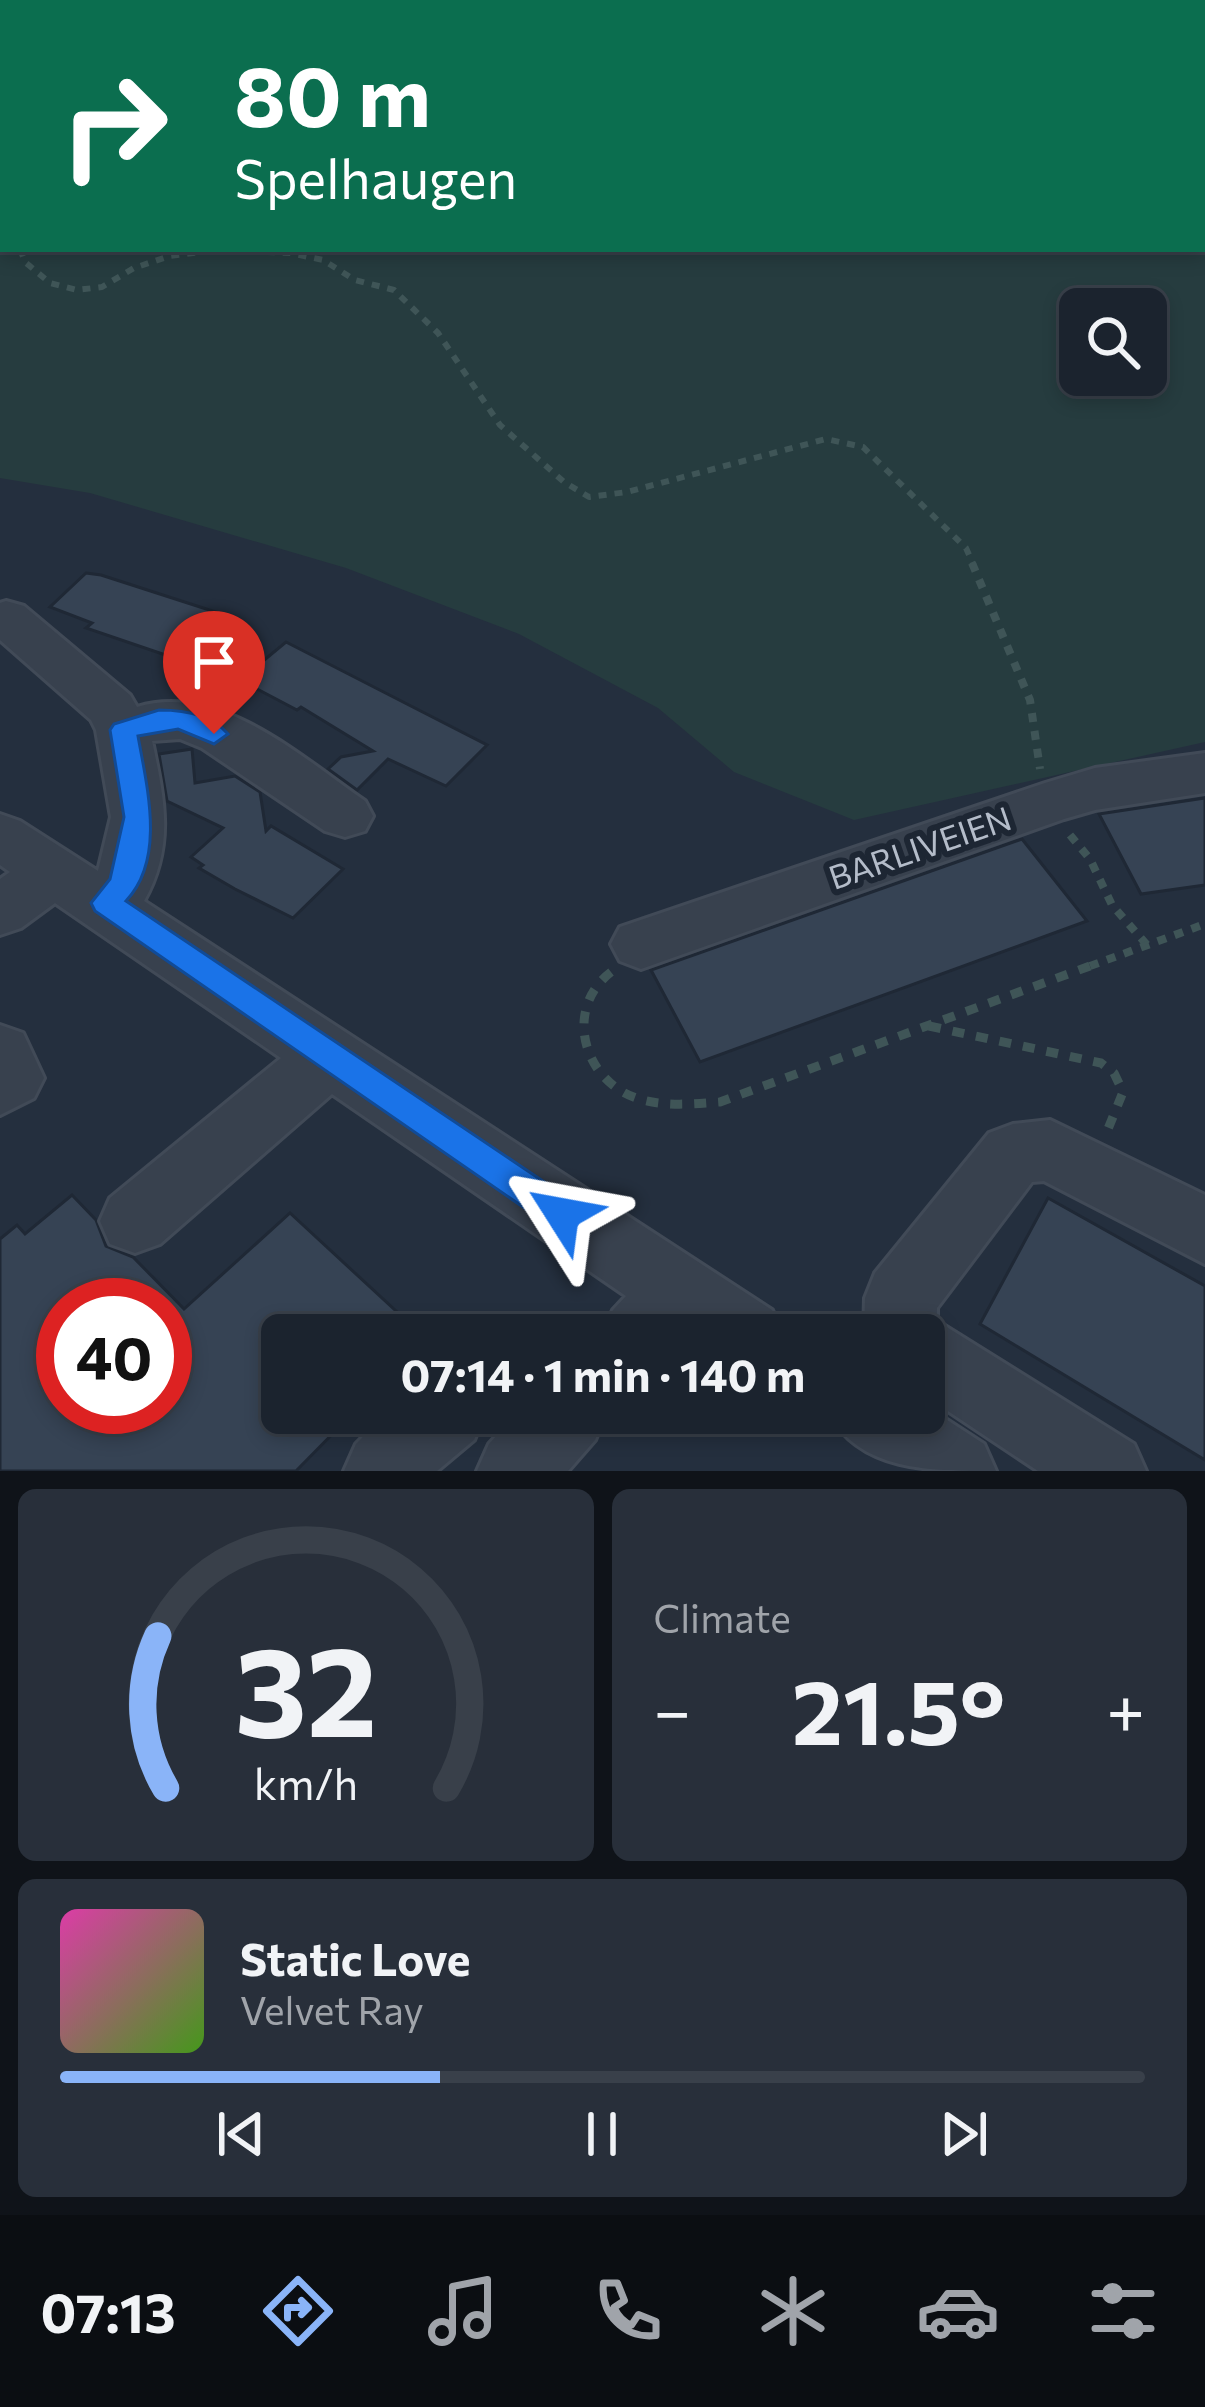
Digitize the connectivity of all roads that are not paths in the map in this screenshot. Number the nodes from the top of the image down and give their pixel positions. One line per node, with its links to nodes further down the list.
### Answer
1 (6, 618): 2 (street)
2 (123, 730): 4 (street); 6 (street)
3 (1205, 773): 8 (street, BARLIVEIEN)
4 (345, 816)
5 (0, 836): 6 (street)
6 (80, 887): 7 (street); 10 (street)
7 (0, 911)
8 (641, 944)
9 (0, 1052): 11 (street)
10 (328, 1058): 12 (street); 14 (street)
11 (0, 1087)
12 (135, 1221)
13 (1205, 1232): 15 (street)
14 (659, 1313)
15 (901, 1314)
16 (945, 1366): 21 (street)
17 (419, 1434): 19 (street)
18 (900, 1434): 20 (street)
19 (383, 1471)
20 (957, 1471)
21 (1106, 1471)

